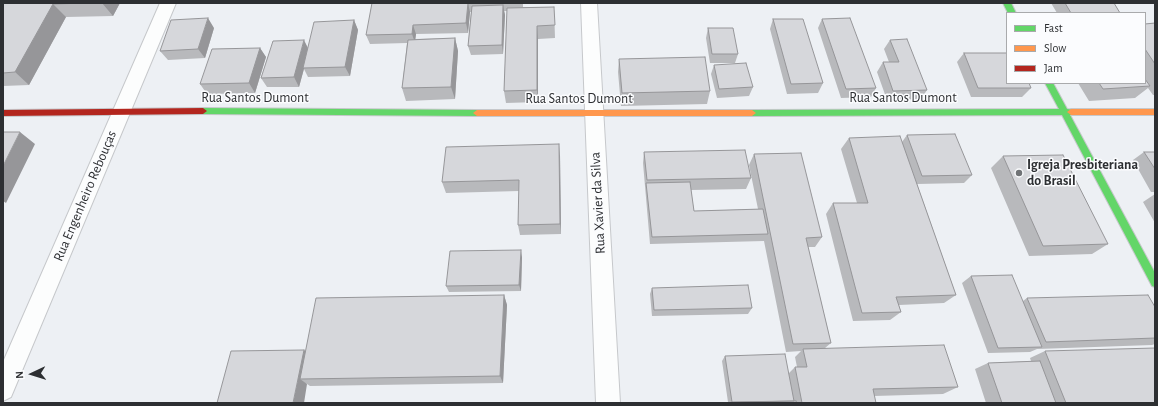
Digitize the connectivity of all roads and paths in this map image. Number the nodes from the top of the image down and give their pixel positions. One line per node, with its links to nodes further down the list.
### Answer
1 (168, 3): 6 (street, Rua Engenheiro Rebouças)
2 (589, 3): 10 (street, Rua Xavier da Silva)
3 (1007, 3): 4 (street)
4 (1012, 12)
5 (1050, 84): 7 (street)
6 (122, 111): 9 (street, Rua Santos Dumont); 10 (street, Rua Santos Dumont); 12 (street, Rua Engenheiro Rebouças)
7 (1065, 112): 8 (street, Rua Santos Dumont); 10 (street, Rua Santos Dumont); 11 (street)
8 (1155, 112)
9 (3, 113)
10 (593, 113): 13 (street, Rua Xavier da Silva)
11 (1155, 283)
12 (3, 389)
13 (608, 403)

